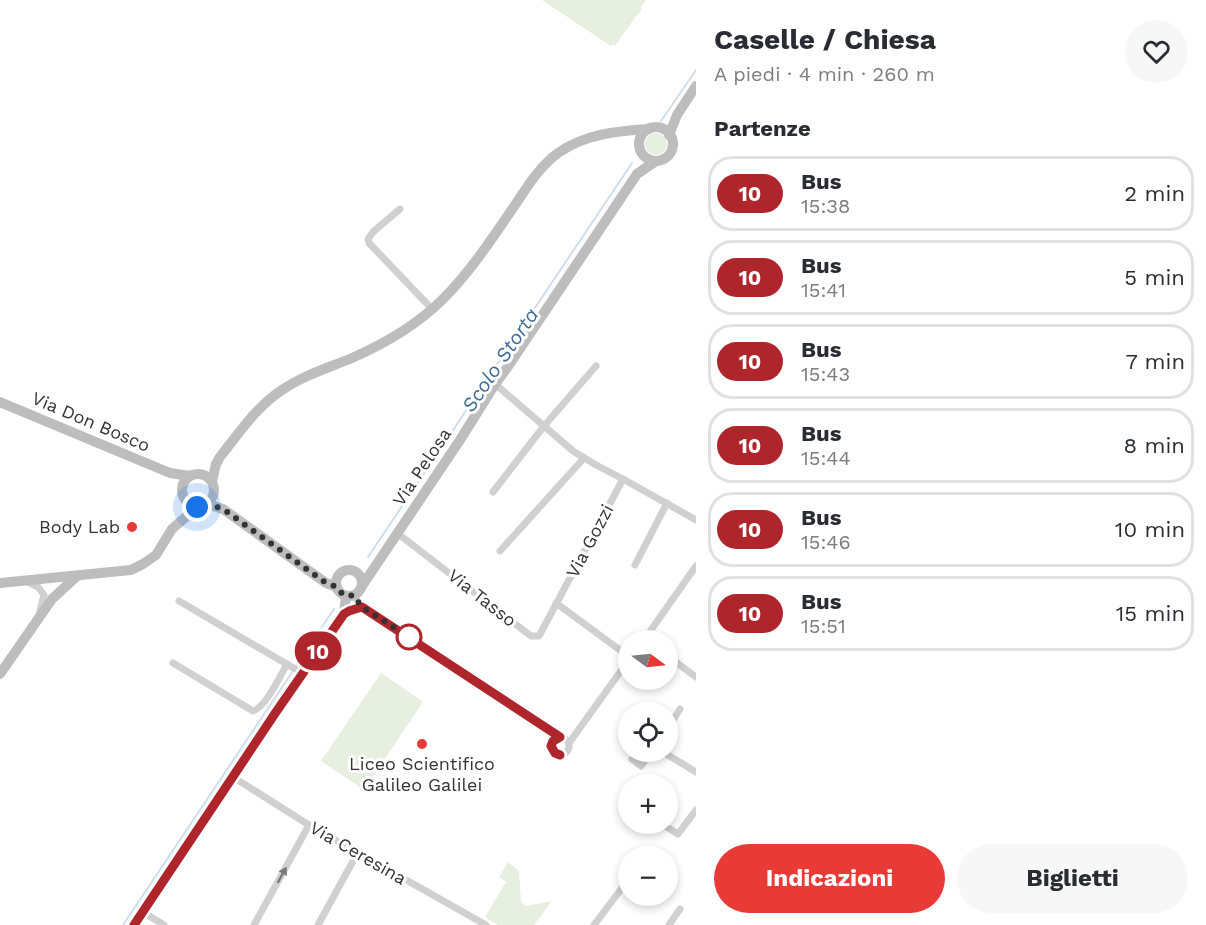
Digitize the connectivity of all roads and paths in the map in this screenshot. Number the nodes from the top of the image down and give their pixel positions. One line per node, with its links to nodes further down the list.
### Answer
1 (696, 86): 2 (main road, Via Pelosa)
2 (659, 131): 3 (main road); 4 (main road, Via Pelosa); 5 (main road, Via Pelosa)
3 (614, 133): 4 (main road); 8 (main road)
4 (640, 149): 5 (main road); 6 (main road, Via Pelosa)
5 (656, 161): 6 (main road, Via Pelosa)
6 (637, 174): 10 (main road, Via Pelosa)
7 (399, 208): 8 (street)
8 (432, 309): 14 (main road)
9 (596, 366): 12 (street)
10 (495, 384): 12 (street); 26 (main road, Via Pelosa)
11 (0, 402): 15 (main road, Via Don Bosco)
12 (544, 426): 13 (street); 19 (street)
13 (584, 458): 17 (street); 27 (street)
14 (216, 464): 16 (main road); 18 (main road)
15 (170, 474): 16 (main road, Via Don Bosco); 20 (main road, Via Don Bosco)
16 (194, 475): 18 (main road, Via Don Bosco); 20 (main road)
17 (623, 479): 21 (street); 41 (street, Via Gozzi)
18 (213, 487): 22 (main road); 23 (main road, Via Don Bosco)
19 (493, 492)
20 (183, 494): 22 (main road, Via Don Bosco); 25 (main road)
21 (667, 503): 24 (street); 28 (street)
22 (202, 505): 23 (main road, Via Don Bosco); 25 (main road)
23 (223, 509): 34 (main road, Via Don Bosco)
24 (696, 520)
25 (177, 524): 33 (main road)
26 (398, 533): 30 (main road, Via Pelosa); 41 (street, Via Tasso)
27 (500, 551)
28 (635, 565)
29 (696, 566): 45 (street)
30 (374, 568): 31 (main road); 37 (main road, Via Pelosa)
31 (356, 573): 32 (main road); 37 (main road)
32 (339, 575): 34 (main road); 38 (main road)
33 (78, 576): 35 (main road); 44 (main road)
34 (319, 578): 38 (main road, Via Don Bosco)
35 (26, 580): 36 (main road); 44 (street)
36 (0, 583)
37 (362, 586): 39 (main road)
38 (337, 587): 39 (main road)
39 (350, 596): 42 (street); 43 (main road)
40 (179, 601): 49 (street)
41 (556, 603): 46 (street)
42 (362, 607): 43 (street); 55 (street)
43 (344, 614): 49 (main road)
44 (39, 616): 51 (main road)
45 (652, 630)
46 (618, 651)
47 (173, 663): 49 (street)
48 (678, 664): 52 (street)
49 (295, 669): 61 (main road)
50 (618, 673): 58 (street)
51 (0, 674)
52 (696, 677)
53 (680, 709): 54 (street)
54 (678, 712)
55 (550, 730): 56 (street); 57 (street)
56 (560, 737): 57 (street); 58 (street)
57 (552, 743): 58 (street)
58 (569, 743)
59 (678, 761): 60 (street)
60 (696, 772)
61 (233, 777): 63 (street, Via Ceresina); 68 (main road)
62 (696, 810): 64 (street)
63 (309, 825): 65 (street, Via Ceresina); 71 (street, one-way to 63)
64 (678, 834)
65 (357, 852): 72 (street); 73 (street, Via Ceresina)
66 (618, 893): 74 (street)
67 (680, 909): 75 (street)
68 (143, 912): 69 (main road); 70 (street)
69 (135, 925)
70 (164, 925)
71 (254, 925)
72 (318, 925)
73 (486, 925)
74 (594, 925)
75 (669, 925)

